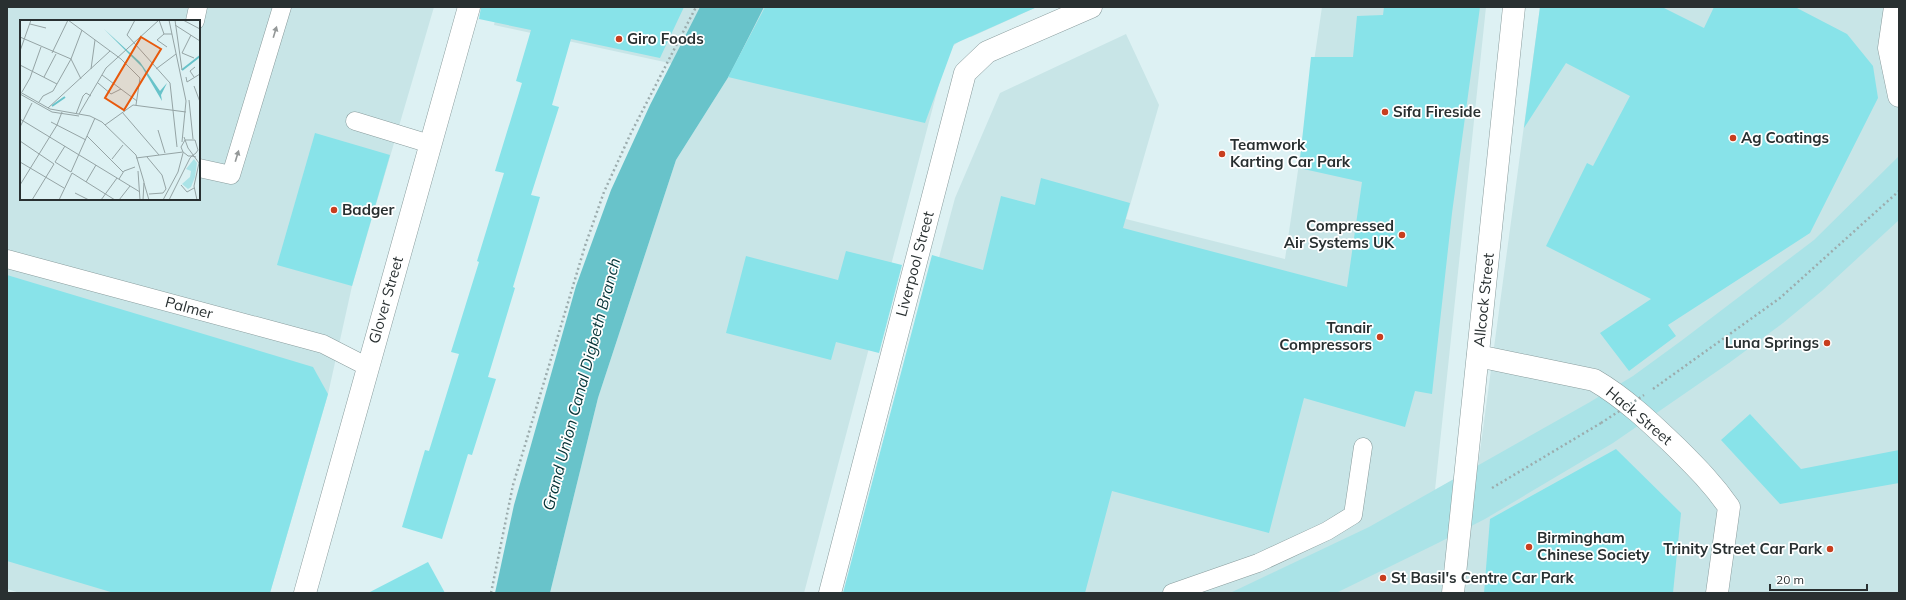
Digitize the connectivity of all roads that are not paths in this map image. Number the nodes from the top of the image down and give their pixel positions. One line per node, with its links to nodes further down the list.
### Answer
1 (198, 7): 7 (lane)
2 (282, 7): 11 (lane, one-way to 2)
3 (469, 7): 10 (street, Glover Street)
4 (1091, 7): 17 (street, Liverpool Street)
5 (1514, 7): 13 (street, Allcock Street)
6 (1895, 7): 8 (street)
7 (195, 20)
8 (1899, 96)
9 (355, 121): 10 (lane)
10 (430, 144): 14 (street, Glover Street)
11 (200, 168)
12 (7, 258): 14 (lane, Palmer)
13 (1478, 356): 19 (street, Allcock Street); 20 (street, Hack Street)
14 (368, 367): 16 (street, Glover Street)
15 (1363, 447): 18 (lane)
16 (305, 593)
17 (830, 593)
18 (1172, 593)
19 (1453, 593)
20 (1717, 593)

